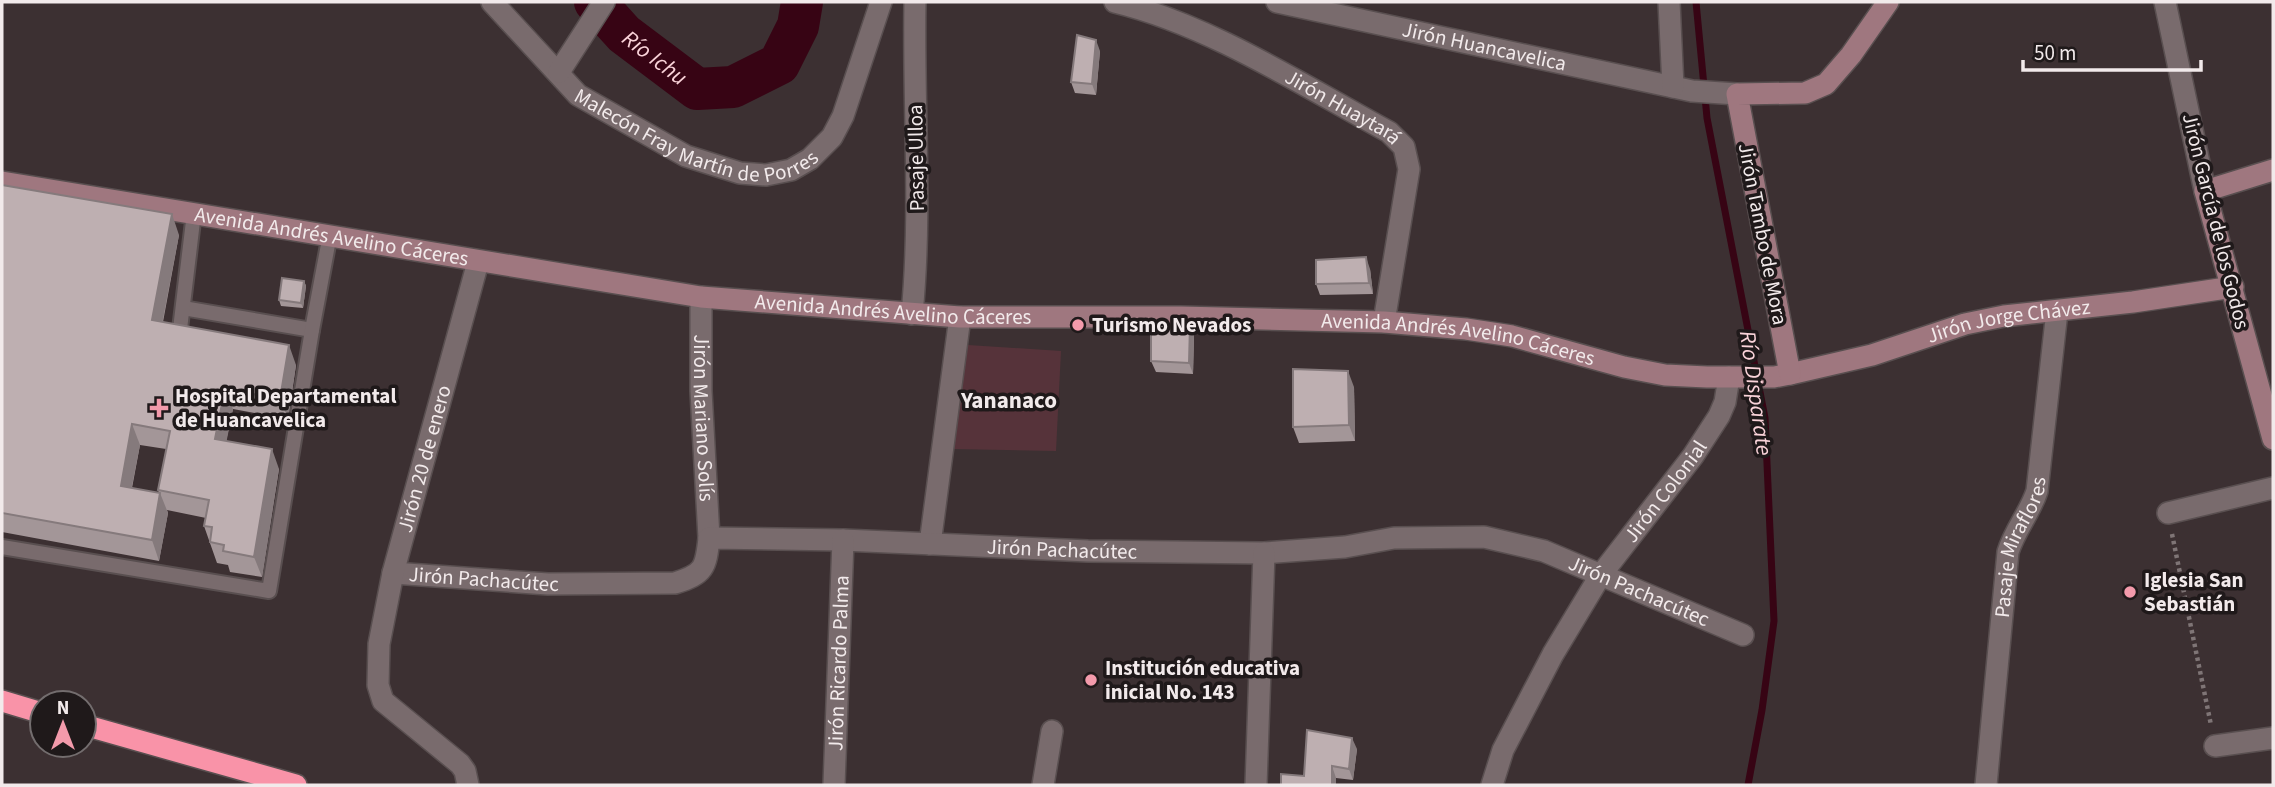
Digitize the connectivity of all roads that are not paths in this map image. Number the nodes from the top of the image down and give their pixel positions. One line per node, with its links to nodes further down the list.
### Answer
1 (492, 2): 11 (street, Malecón Fray Martín de Porres)
2 (604, 2): 11 (street)
3 (916, 2): 9 (street); 24 (street, Pasaje Ulloa)
4 (1115, 2): 26 (street, Jirón Huaytará)
5 (1277, 2): 10 (street, Jirón Huancavelica)
6 (1669, 2): 12 (street)
7 (1888, 2): 13 (main road)
8 (2165, 2): 16 (street, Jirón García de los Godos)
9 (880, 4): 11 (street, Malecón Fray Martín de Porres)
10 (1351, 9): 12 (street, Jirón Huancavelica)
11 (563, 65)
12 (1693, 90): 13 (street)
13 (1737, 94): 29 (main road, Jirón Tambo de Mora)
14 (2273, 170): 16 (main road)
15 (2, 182): 17 (main road, Avenida Andrés Avelino Cáceres)
16 (2205, 191): 20 (main road, Jirón García de los Godos)
17 (194, 213): 18 (main road, Avenida Andrés Avelino Cáceres); 22 (lane)
18 (330, 234): 19 (main road, Avenida Andrés Avelino Cáceres); 28 (lane)
19 (478, 262): 21 (main road, Avenida Andrés Avelino Cáceres); 39 (street, Jirón 20 de enero)
20 (2232, 287): 23 (main road, Jirón Jorge Chávez); 31 (main road, Jirón García de los Godos)
21 (701, 297): 24 (main road, Avenida Andrés Avelino Cáceres); 34 (street, Jirón Mariano Solís)
22 (183, 308): 27 (lane); 28 (lane)
23 (2057, 311): 29 (main road, Jirón Jorge Chávez); 54 (street, Pasaje Miraflores)
24 (912, 313): 25 (main road, Avenida Andrés Avelino Cáceres)
25 (960, 317): 26 (main road, Avenida Andrés Avelino Cáceres); 36 (street)
26 (1384, 322): 30 (main road, Avenida Andrés Avelino Cáceres)
27 (180, 328)
28 (312, 330): 37 (lane)
29 (1782, 375): 30 (main road, Avenida Andrés Avelino Cáceres)
30 (1734, 377): 40 (street, Jirón Colonial)
31 (2273, 439)
32 (2273, 488): 33 (street)
33 (2168, 513)
34 (709, 538): 35 (street, Jirón Pachacútec); 39 (street, Jirón Pachacútec)
35 (843, 540): 36 (street, Jirón Pachacútec); 50 (street, Jirón Ricardo Palma)
36 (930, 544): 38 (street, Jirón Pachacútec)
37 (2, 547)
38 (1264, 553): 40 (street, Jirón Pachacútec); 52 (street)
39 (393, 573): 49 (street, Jirón 20 de enero)
40 (1600, 576): 41 (street, Jirón Pachacútec); 53 (street, Jirón Colonial)
41 (1743, 635)
42 (2, 701): 43 (highway)
43 (28, 709)
44 (98, 729): 48 (highway)
45 (1052, 731): 51 (street)
46 (2273, 738): 47 (street)
47 (2216, 746)
48 (296, 785)
49 (468, 785)
50 (834, 785)
51 (1042, 785)
52 (1256, 785)
53 (1492, 785)
54 (1986, 785)

